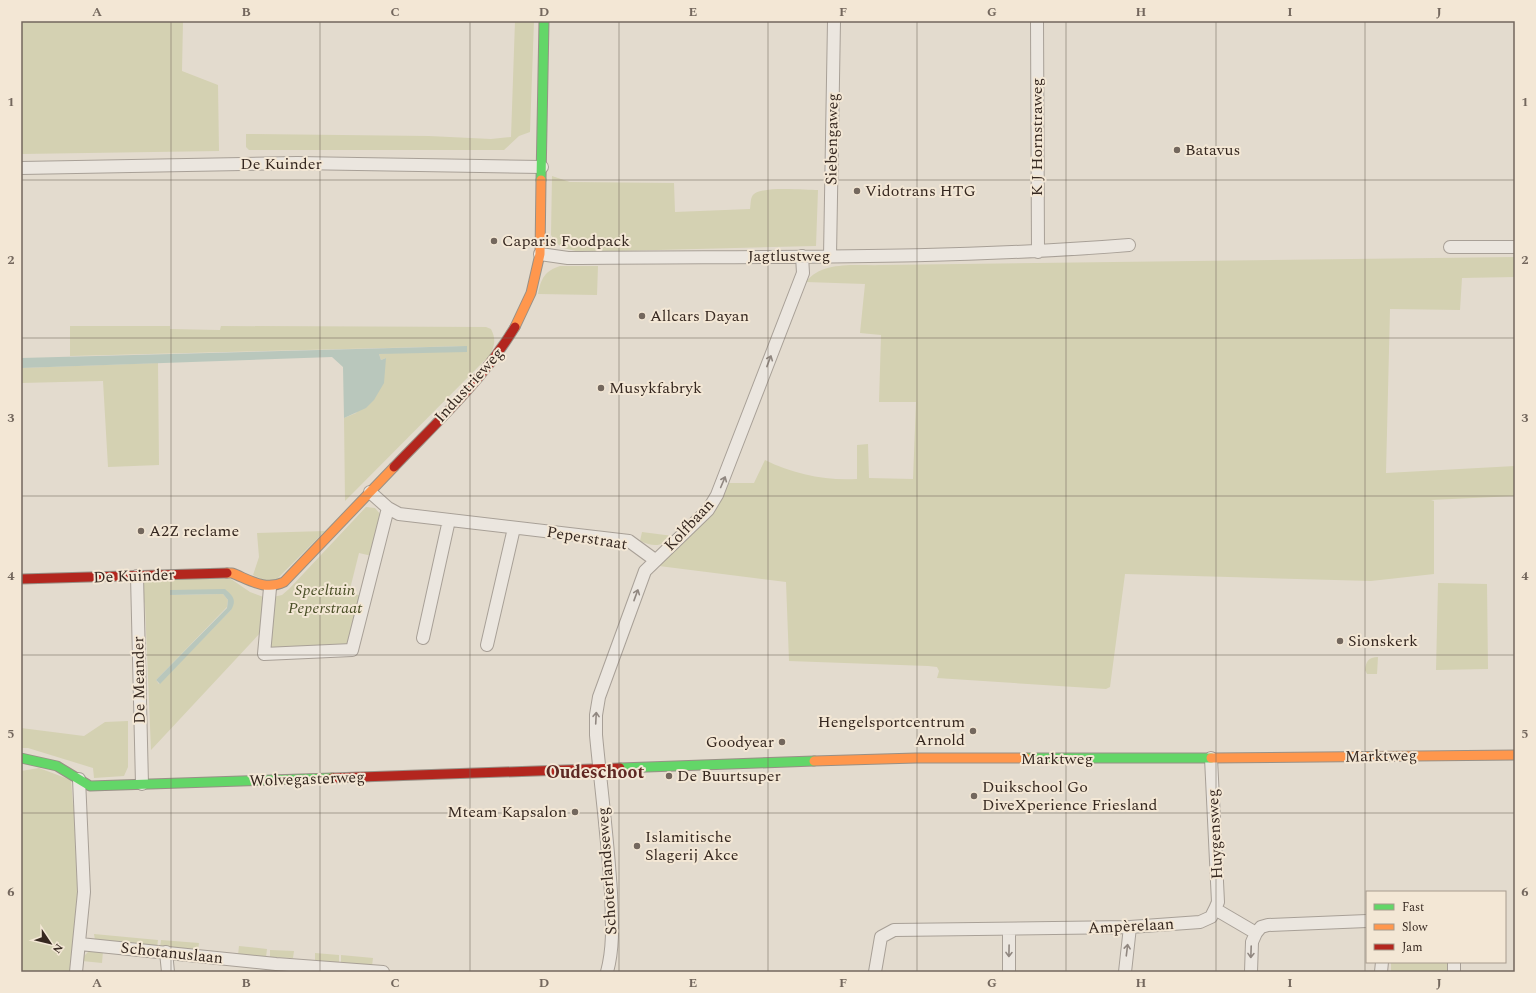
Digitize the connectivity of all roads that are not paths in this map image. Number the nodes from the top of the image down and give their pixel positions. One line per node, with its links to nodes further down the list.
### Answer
1 (544, 21): 4 (street, Industrieweg)
2 (834, 21): 12 (street, Siebengaweg)
3 (1037, 21): 9 (street, K J Hornstraweg)
4 (542, 167): 5 (street, De Kuinder); 10 (street, Industrieweg)
5 (21, 168)
6 (1129, 245): 9 (street, Jagtlustweg)
7 (1450, 247): 8 (street)
8 (1515, 247)
9 (1038, 252): 12 (street, Jagtlustweg)
10 (540, 254): 11 (street, Jagtlustweg); 13 (street, Industrieweg)
11 (802, 256): 12 (street, Jagtlustweg); 17 (street, Kolfbaan, one-way to 11)
12 (830, 256)
13 (370, 492): 14 (street, Peperstraat); 20 (street, Industrieweg)
14 (388, 508): 15 (street, Peperstraat); 20 (street)
15 (449, 520): 16 (street, Peperstraat); 21 (street)
16 (514, 528): 17 (street, Peperstraat); 22 (street)
17 (655, 560): 26 (street, Kolfbaan, one-way to 17)
18 (137, 576): 19 (street, De Kuinder); 20 (street, De Kuinder); 28 (street, De Meander)
19 (21, 580)
20 (270, 588)
21 (423, 638)
22 (487, 645)
23 (1515, 755): 25 (street, Marktweg)
24 (21, 758): 27 (street, Wolvegasterweg)
25 (1212, 758): 26 (street, Marktweg); 29 (street, Huygensweg)
26 (600, 770): 28 (street, Wolvegasterweg); 40 (street, Schoterlandseweg)
27 (79, 779): 28 (street, Wolvegasterweg); 34 (street)
28 (142, 784)
29 (1215, 909): 31 (street, Ampèrelaan); 33 (street)
30 (1366, 921): 33 (street)
31 (1130, 927): 32 (street, Ampèrelaan); 43 (street, one-way to 31)
32 (1009, 930): 41 (street, Ampèrelaan); 42 (street, one-way to 42)
33 (1256, 933): 44 (street, one-way to 44)
34 (80, 944): 35 (street, Schotanuslaan); 37 (street)
35 (166, 952): 36 (street, Schotanuslaan); 38 (street)
36 (276, 968): 39 (street, Schotanuslaan)
37 (76, 972)
38 (168, 972)
39 (383, 972)
40 (607, 972)
41 (875, 972)
42 (1009, 972)
43 (1125, 972)
44 (1251, 972)

